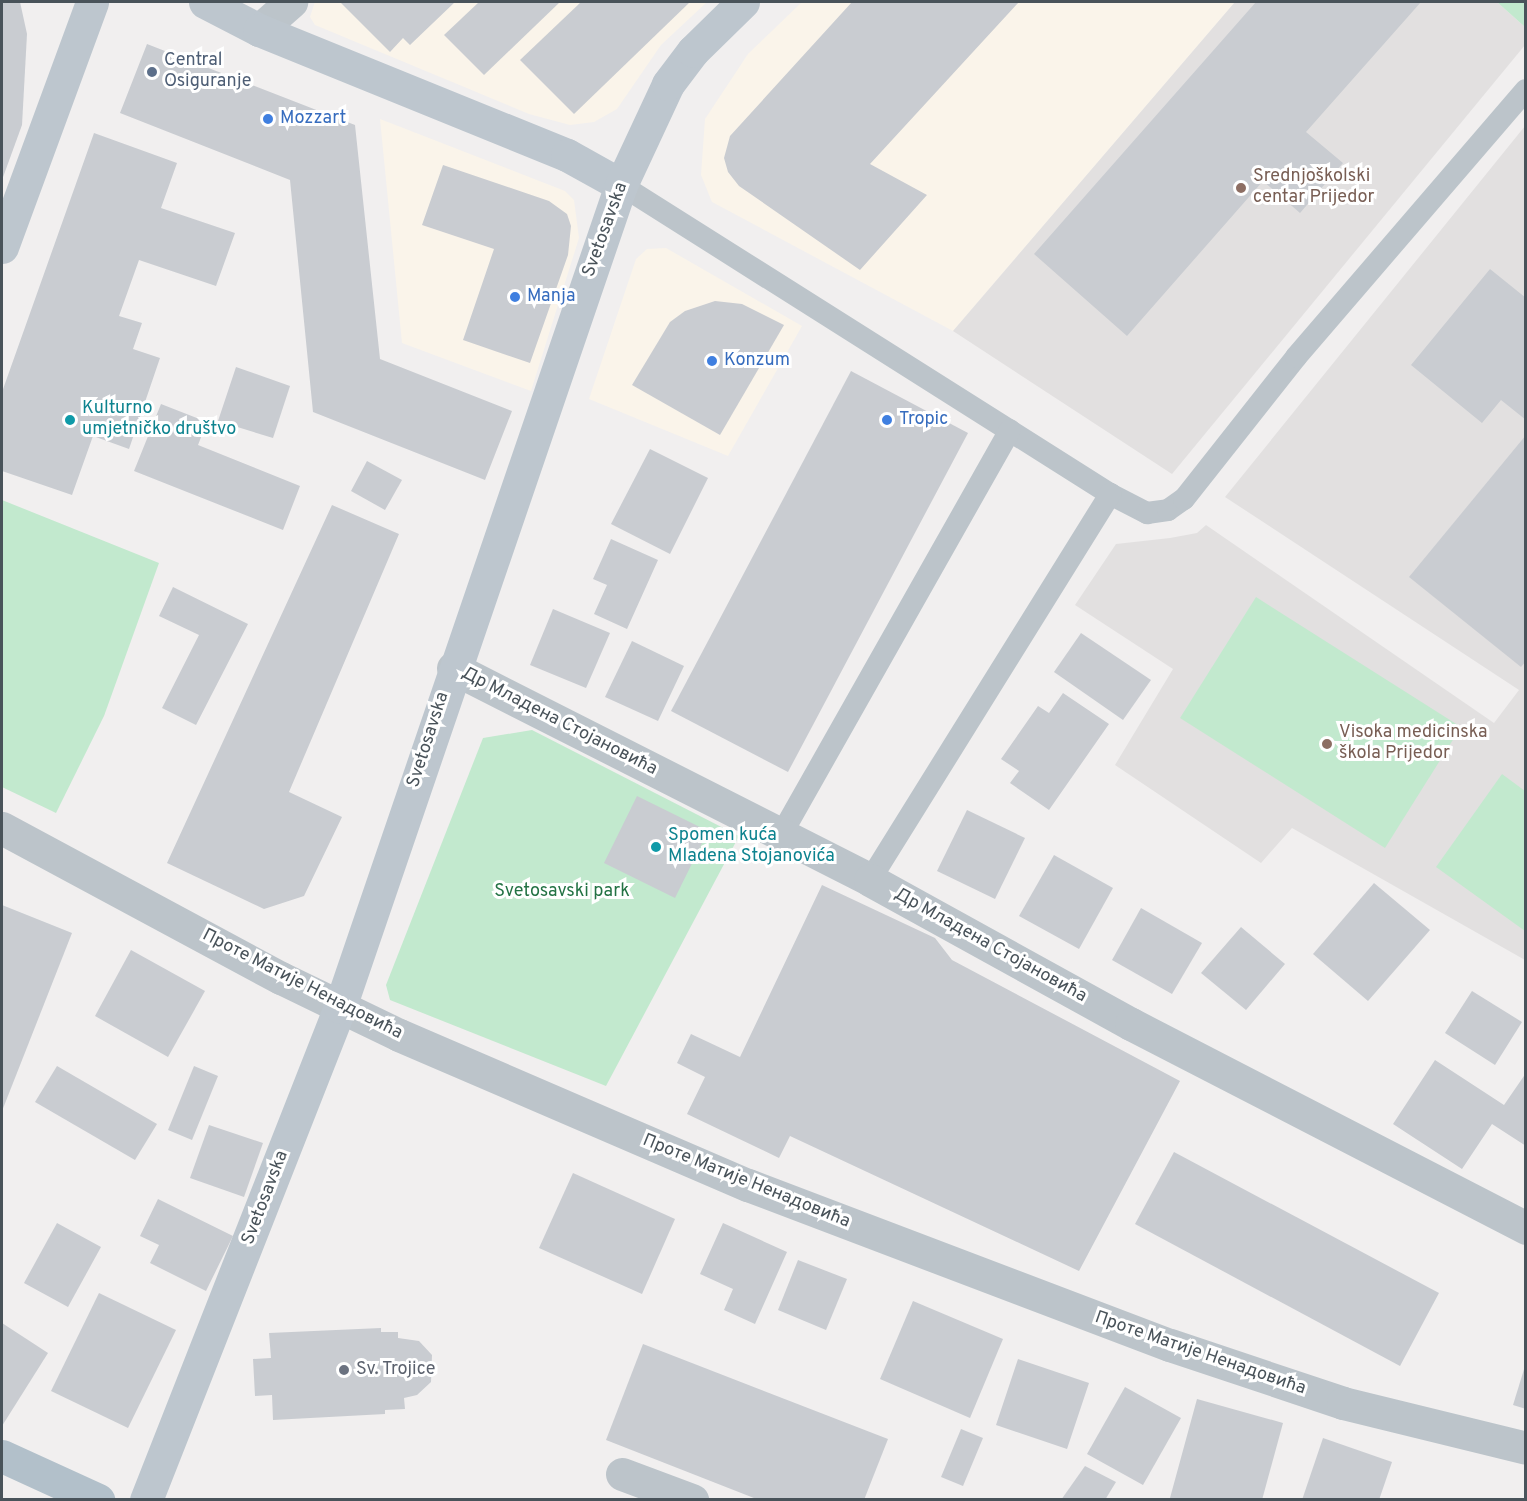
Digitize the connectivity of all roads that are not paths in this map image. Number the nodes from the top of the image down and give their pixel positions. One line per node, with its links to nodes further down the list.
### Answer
1 (92, 2): 8 (street)
2 (205, 2): 5 (street)
3 (291, 2): 5 (street)
4 (743, 2): 7 (street, Svetosavska)
5 (259, 30): 7 (street)
6 (1526, 90): 10 (lane)
7 (621, 185): 9 (lane); 11 (street, Svetosavska)
8 (2, 247)
9 (1011, 430): 10 (lane); 13 (lane)
10 (1110, 494): 14 (lane)
11 (453, 668): 13 (street, Др Младена Стојановића); 15 (street, Svetosavska)
12 (2, 828): 15 (street, Проте Матије Ненадовића)
13 (781, 835): 14 (street, Др Младена Стојановића)
14 (870, 880): 16 (street, Др Младена Стојановића)
15 (340, 1007): 17 (street, Проте Матије Ненадовића); 21 (street, Svetosavska)
16 (1526, 1228)
17 (1526, 1448)
18 (2, 1456): 20 (main road)
19 (622, 1474): 22 (street)
20 (98, 1500)
21 (146, 1500)
22 (692, 1500)

